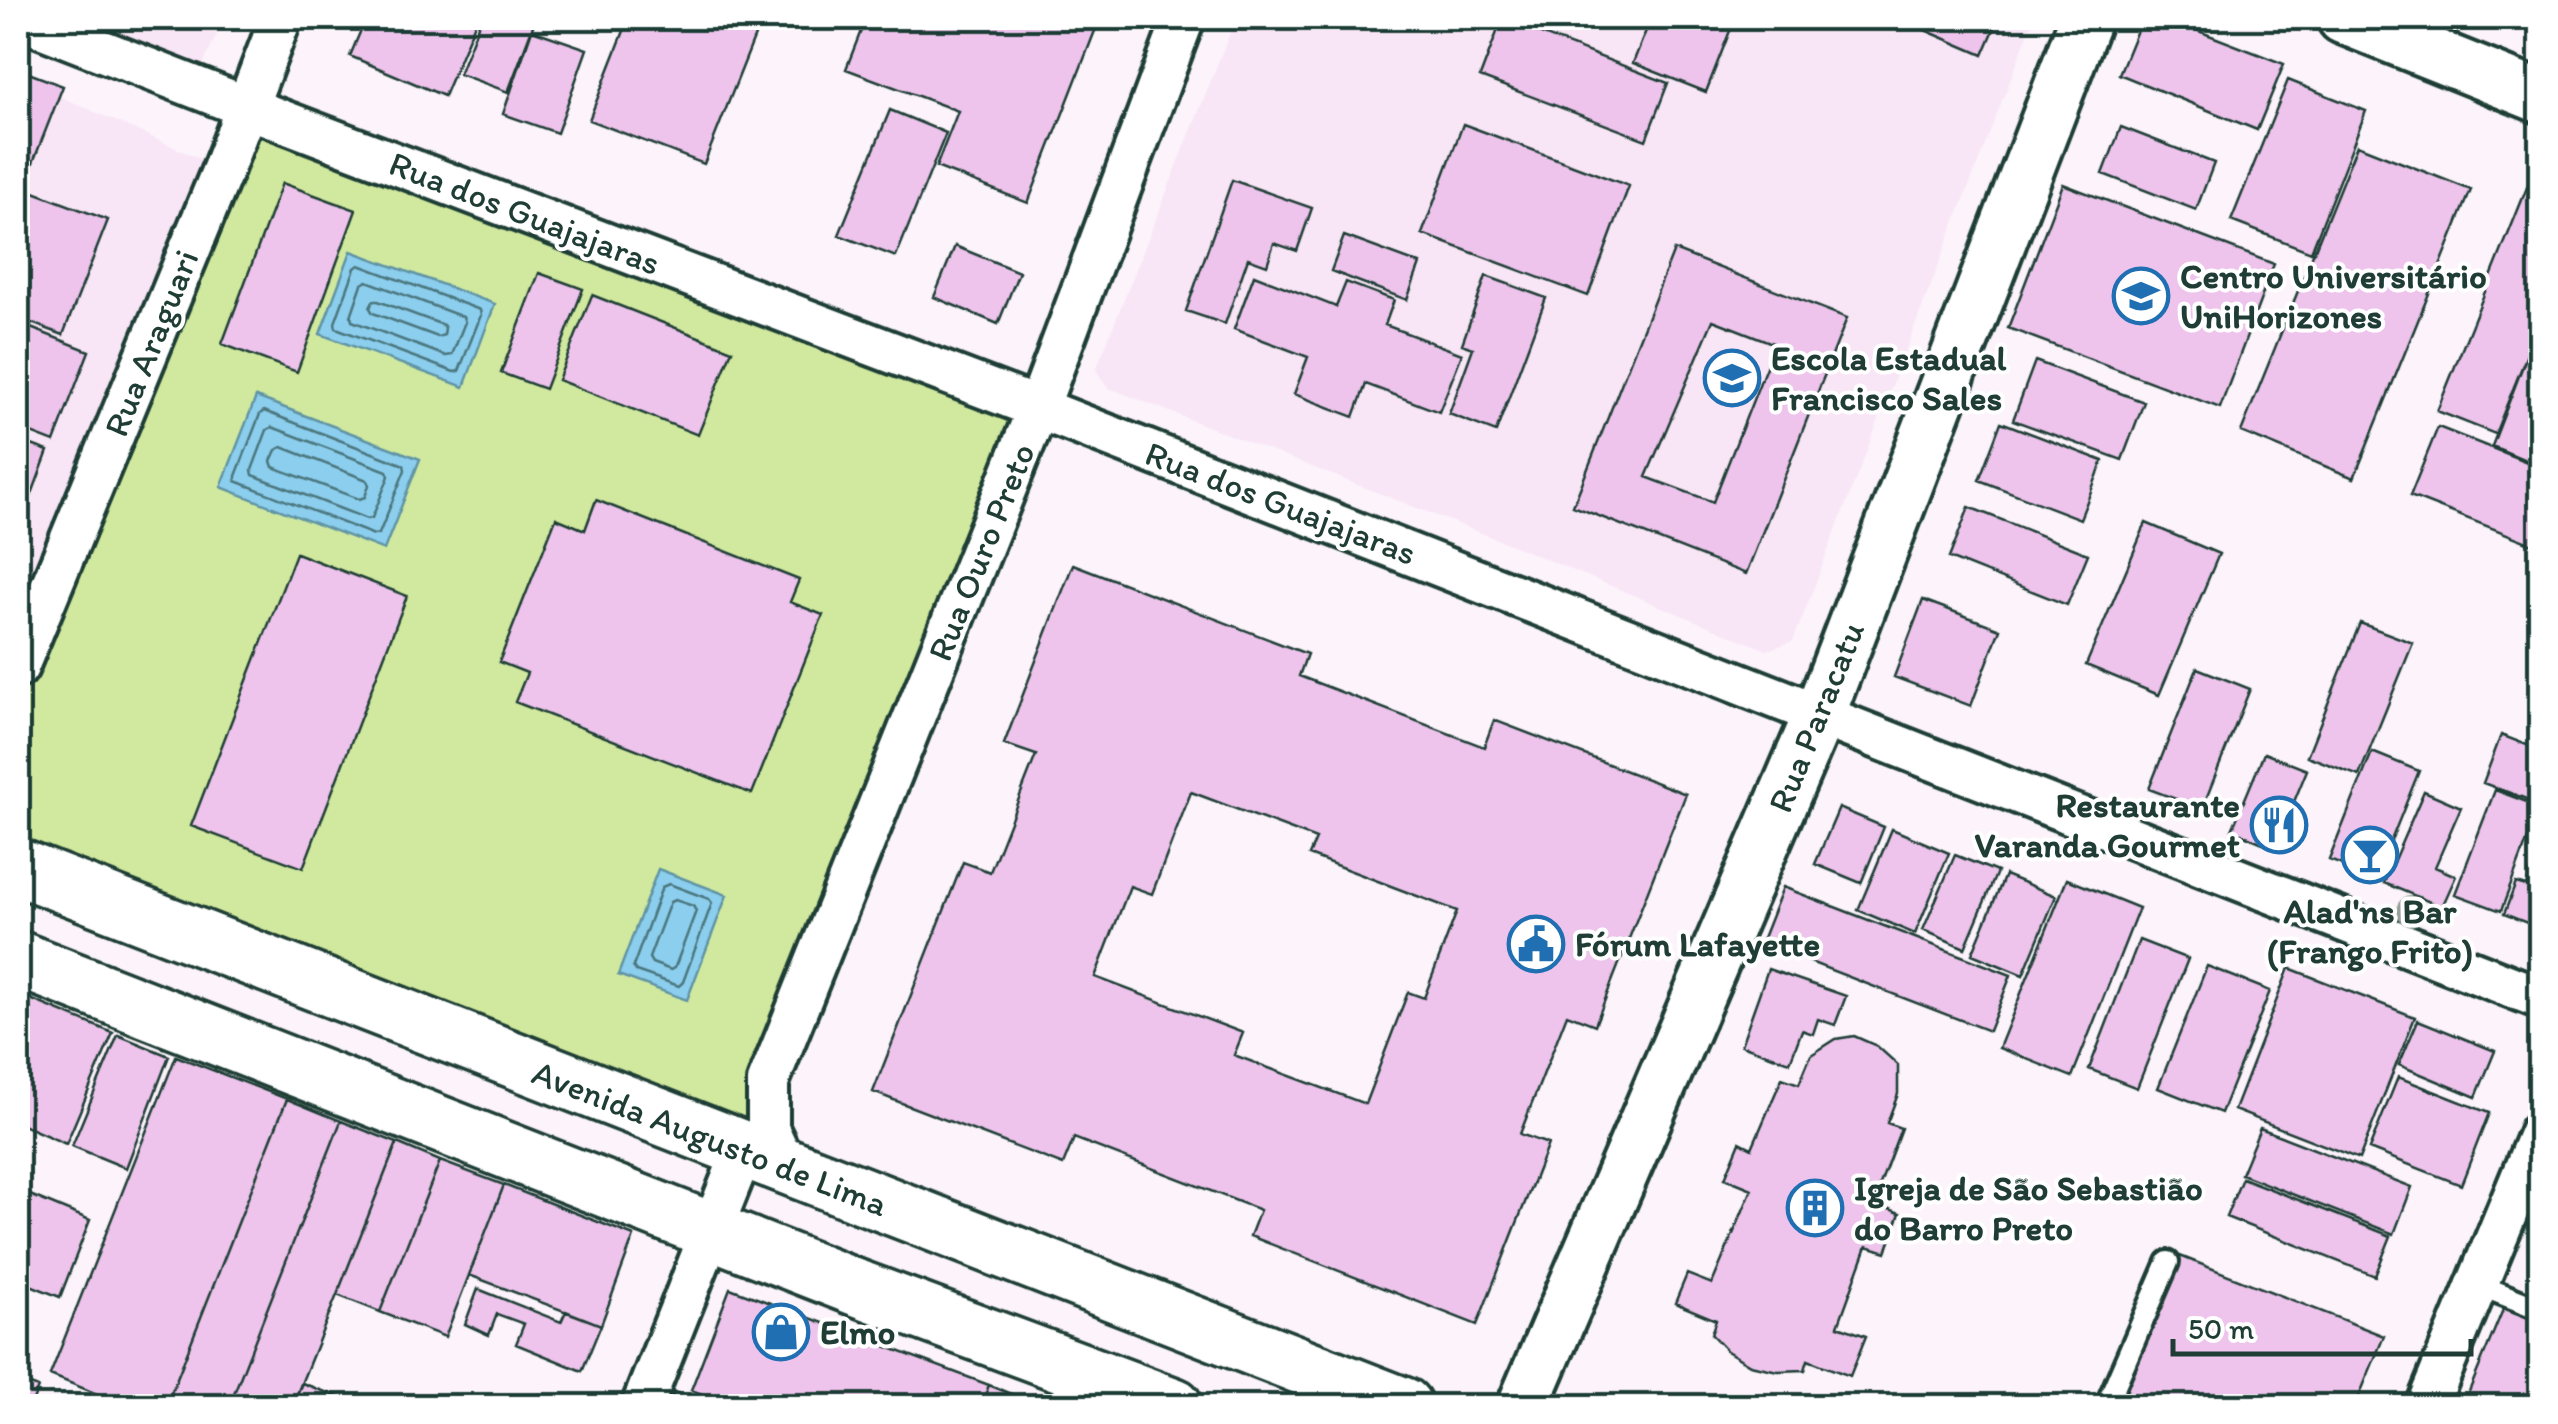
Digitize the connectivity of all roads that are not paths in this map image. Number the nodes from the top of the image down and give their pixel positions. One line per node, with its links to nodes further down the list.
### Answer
1 (18, 18): 7 (street, Rua dos Guajajaras)
2 (282, 18): 7 (street, Rua Araguari)
3 (1184, 18): 8 (street, Rua Ouro Preto)
4 (2086, 18): 10 (street, Rua Paracatu)
5 (2343, 18): 6 (street)
6 (2540, 98)
7 (246, 108): 8 (street, Rua dos Guajajaras); 9 (street, Rua Araguari)
8 (1038, 408): 10 (street, Rua dos Guajajaras); 14 (street, Rua Ouro Preto)
9 (18, 667)
10 (1819, 715): 13 (street, Rua dos Guajajaras); 24 (street, Rua Paracatu)
11 (18, 866): 16 (main road, Avenida Augusto de Lima)
12 (18, 959): 17 (main road)
13 (2540, 998)
14 (768, 1082): 16 (street, Rua Ouro Preto); 16 (street, Rua Ouro Preto)
15 (2540, 1132): 19 (street)
16 (743, 1150): 17 (street); 23 (main road, Avenida Augusto de Lima)
17 (712, 1232): 21 (street); 22 (main road)
18 (2168, 1262): 25 (lane)
19 (2479, 1284): 20 (lane); 26 (street)
20 (2540, 1309)
21 (642, 1406)
22 (1174, 1406)
23 (1404, 1406)
24 (1523, 1406)
25 (2106, 1406)
26 (2427, 1406)

